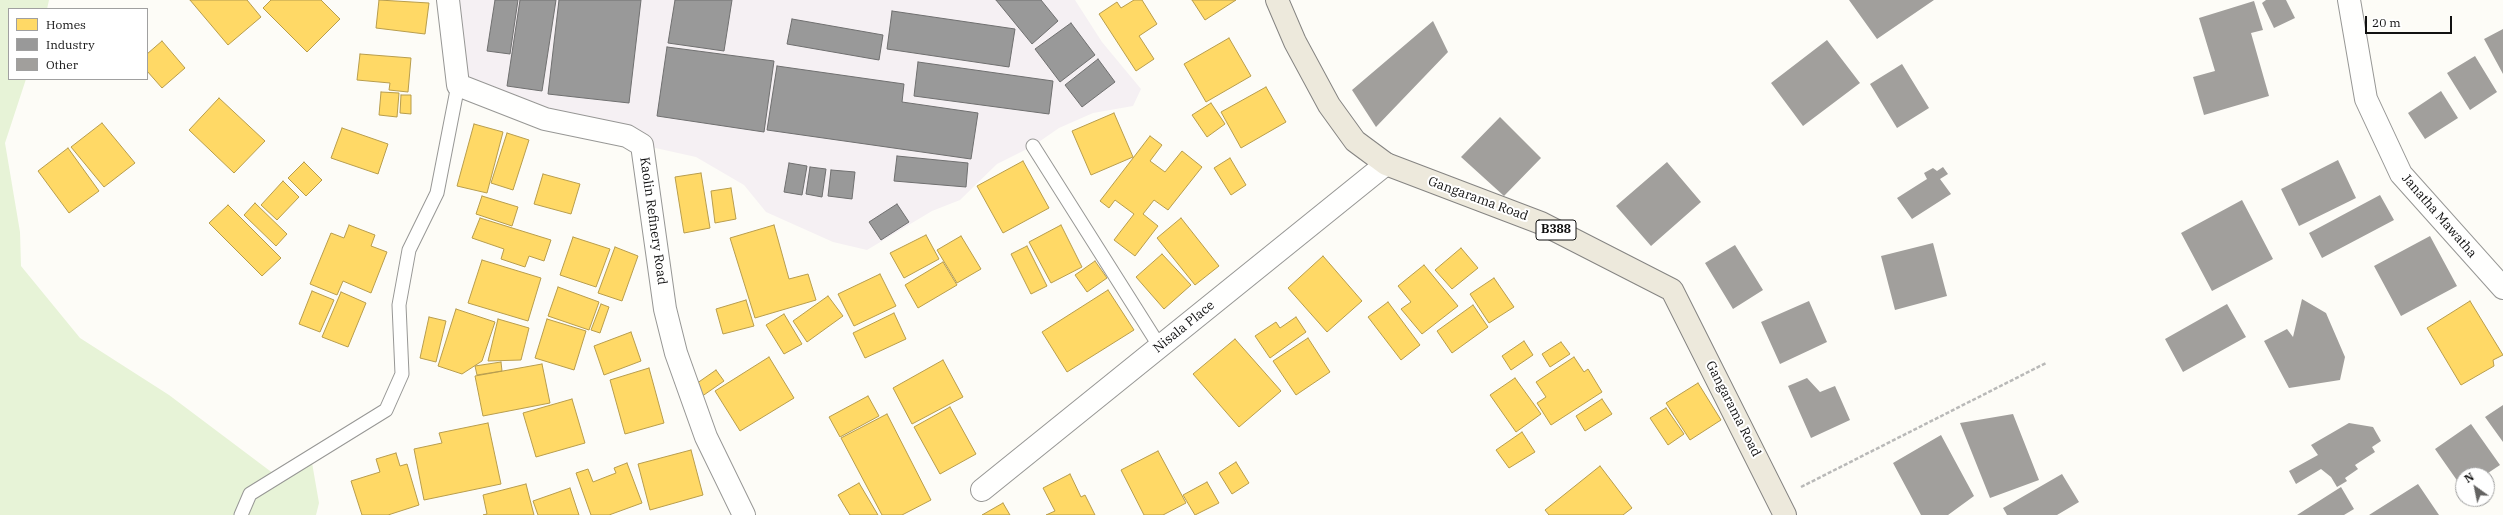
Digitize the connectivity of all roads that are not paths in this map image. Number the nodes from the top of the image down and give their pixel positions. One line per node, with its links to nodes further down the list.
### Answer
1 (448, 0): 4 (street)
2 (1277, 0): 6 (main road, Gangarama Road / B388)
3 (2349, 0): 7 (street, Janatha Mawatha)
4 (458, 85): 11 (lane); 12 (street, Kaolin Refinery Road)
5 (1033, 146): 8 (lane)
6 (1386, 164): 8 (street, Nisala Place); 10 (main road, Gangarama Road / B388)
7 (2503, 288)
8 (1160, 347): 9 (street, Nisala Place)
9 (982, 490)
10 (1782, 507)
11 (241, 515)
12 (744, 515)

